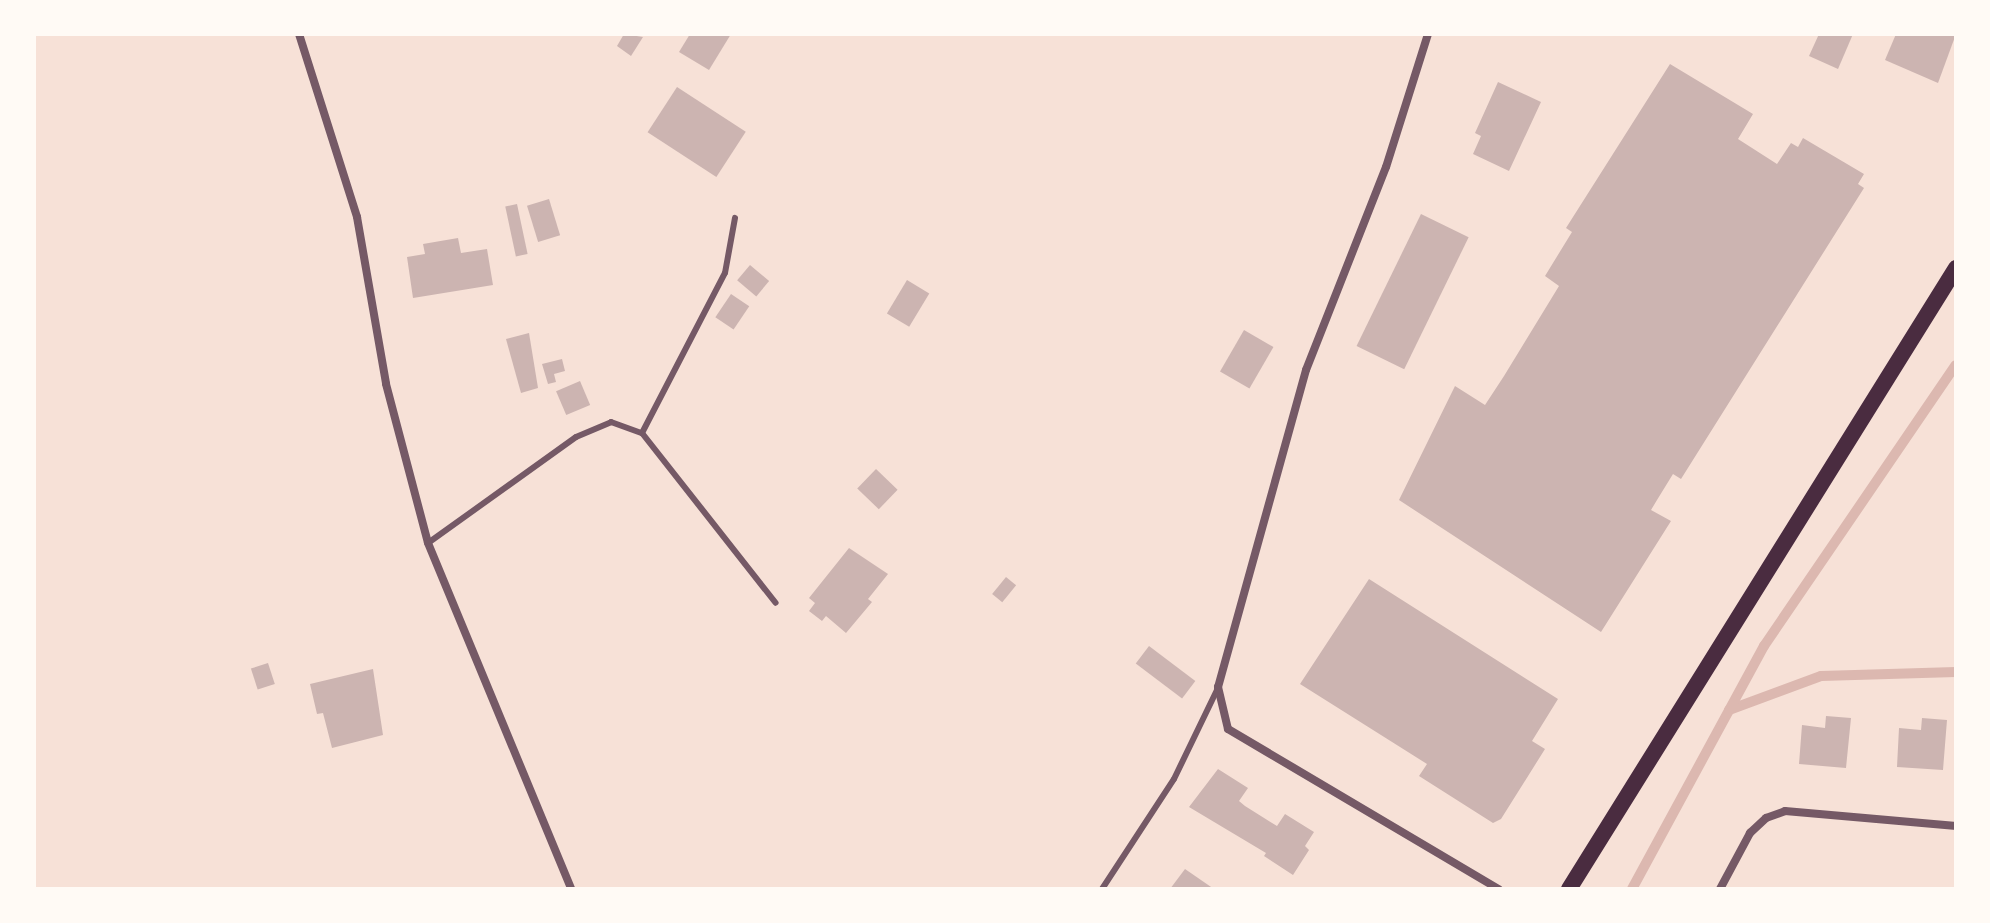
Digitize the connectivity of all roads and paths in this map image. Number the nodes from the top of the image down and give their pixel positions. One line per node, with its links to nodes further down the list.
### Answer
1 (299, 34): 6 (street)
2 (1428, 34): 8 (street)
3 (735, 218): 5 (lane)
4 (1956, 268): 13 (main road)
5 (642, 433): 6 (lane); 7 (lane)
6 (428, 543): 10 (street)
7 (776, 603)
8 (1218, 687): 11 (lane); 12 (street)
9 (1956, 826): 14 (street)
10 (571, 889)
11 (1102, 889)
12 (1499, 889)
13 (1569, 889)
14 (1720, 889)

